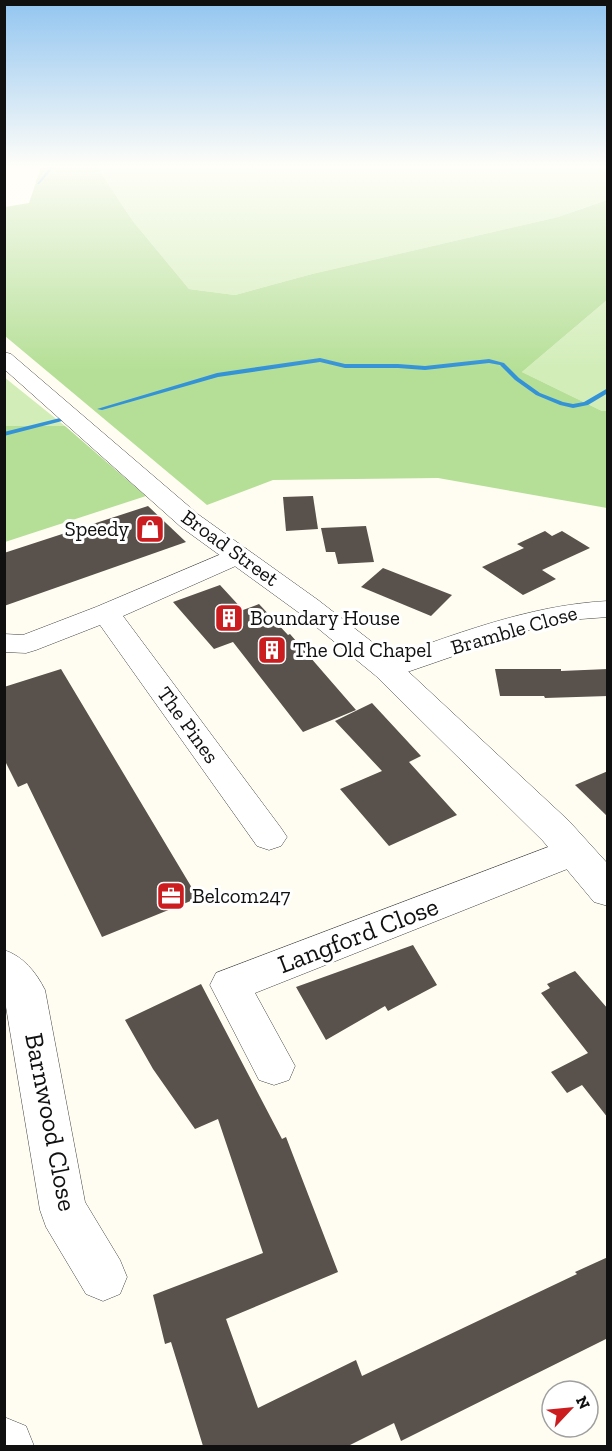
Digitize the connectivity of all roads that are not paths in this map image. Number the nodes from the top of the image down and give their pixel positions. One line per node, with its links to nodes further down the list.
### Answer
1 (4, 358): 2 (street, Broad Street)
2 (238, 555): 4 (street); 6 (street, Broad Street)
3 (608, 609): 6 (street, Bramble Close)
4 (106, 613): 5 (street); 7 (street, The Pines)
5 (4, 643)
6 (387, 669): 8 (street, Broad Street)
7 (269, 837)
8 (572, 852): 9 (street, Broad Street); 11 (street, Langford Close)
9 (608, 891)
10 (4, 966): 12 (street, Barnwood Close)
11 (274, 1066)
12 (103, 1277)

